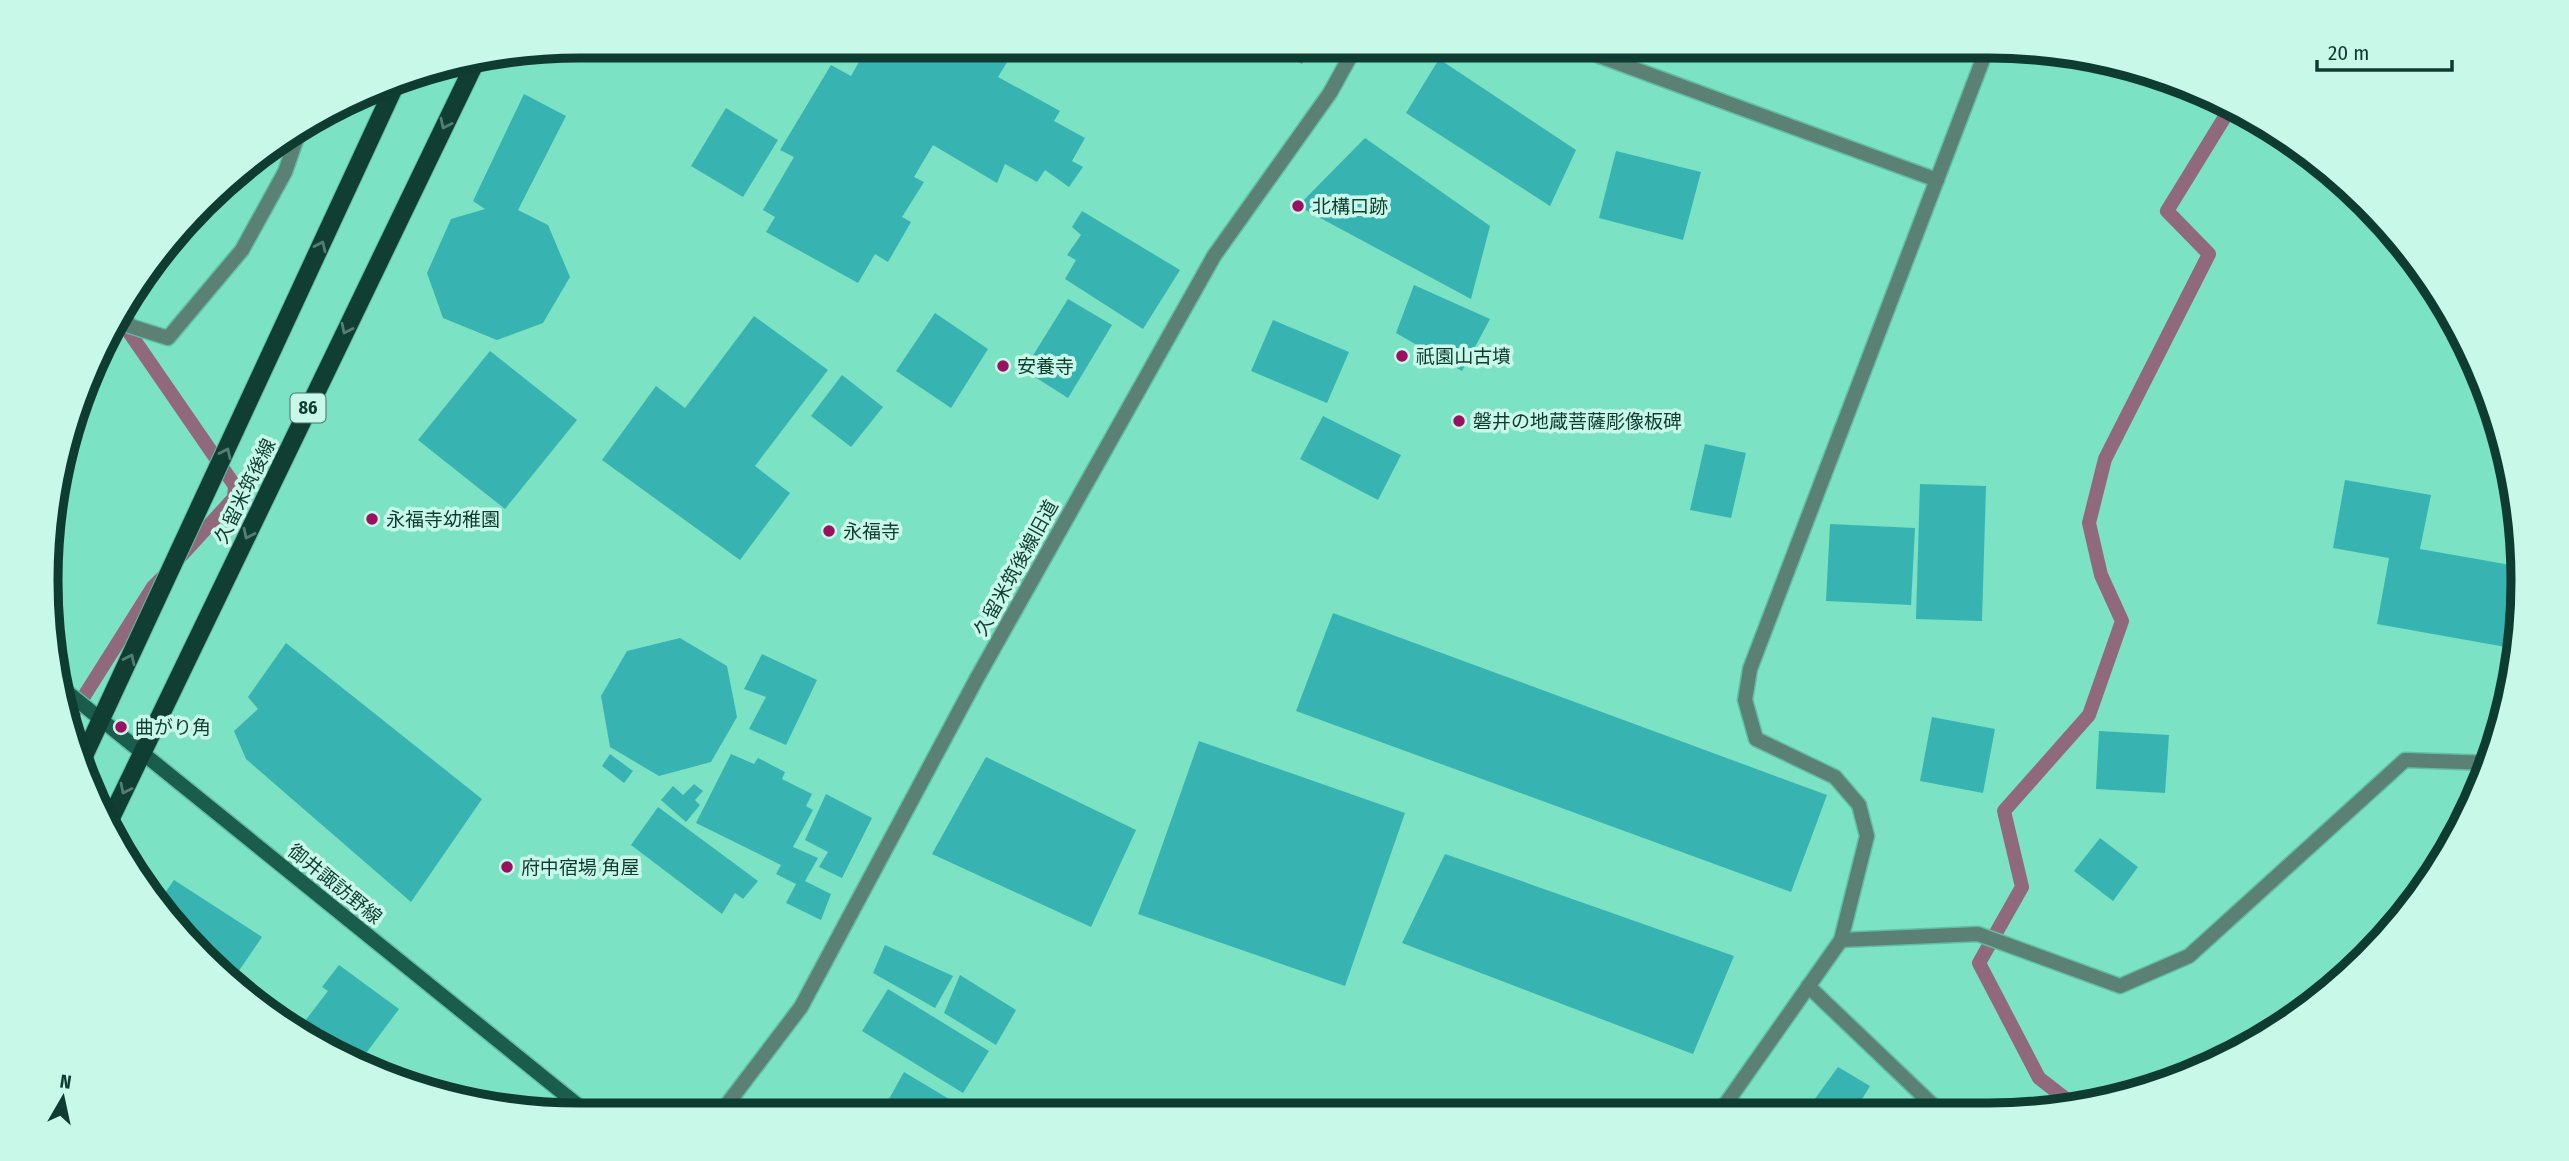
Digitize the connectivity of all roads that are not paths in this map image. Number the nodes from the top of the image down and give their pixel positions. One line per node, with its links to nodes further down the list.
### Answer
1 (1349, 58): 18 (street, 久留米筑後線旧道)
2 (1605, 58): 7 (street)
3 (1983, 58): 7 (street)
4 (472, 70): 12 (main road, 久留米筑後線 / 86, one-way to 12)
5 (391, 93): 10 (main road, 久留米筑後線, one-way to 5)
6 (295, 143): 8 (street)
7 (1937, 180): 15 (street)
8 (127, 321)
9 (71, 696): 10 (main road, 御井諏訪野線)
10 (102, 721): 11 (main road, 久留米筑後線); 12 (main road, 御井諏訪野線)
11 (86, 752)
12 (142, 754): 14 (main road, 久留米筑後線 / 86, one-way to 14); 17 (main road, 御井諏訪野線)
13 (2478, 763): 15 (street)
14 (113, 814)
15 (1840, 940): 16 (street)
16 (1808, 986): 19 (street); 20 (street)
17 (575, 1103)
18 (728, 1103)
19 (1726, 1103)
20 (1931, 1103)

